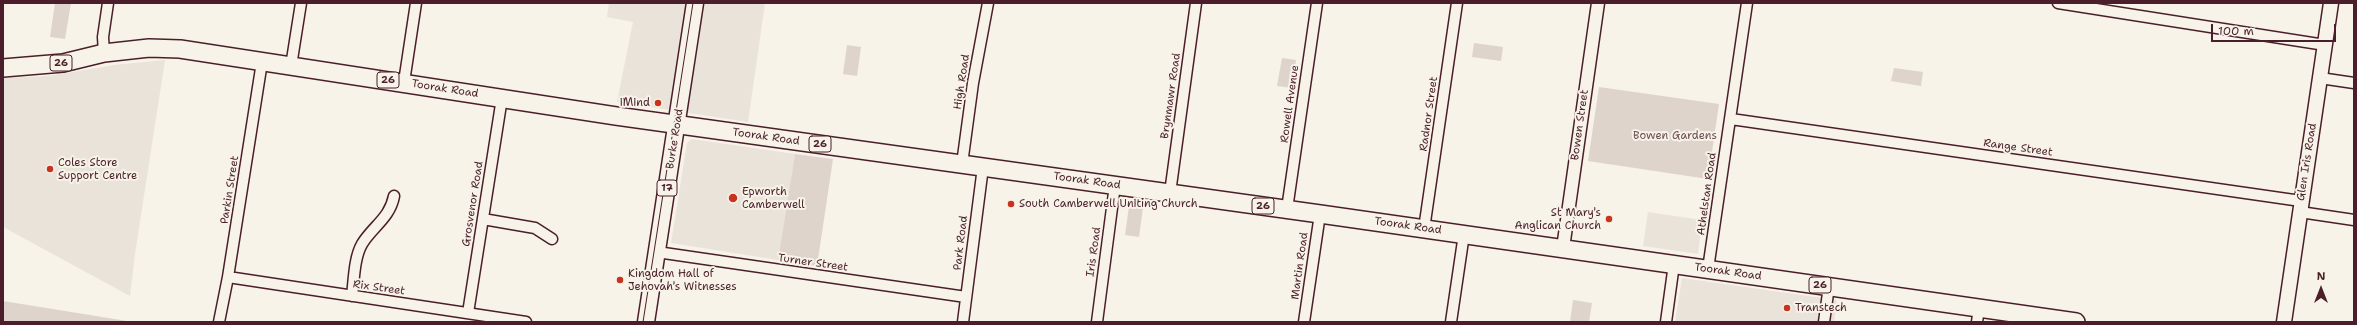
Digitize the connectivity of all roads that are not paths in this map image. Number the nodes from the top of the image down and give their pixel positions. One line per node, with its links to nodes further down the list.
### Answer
1 (108, 3): 14 (street)
2 (301, 3): 17 (street)
3 (416, 3): 20 (street)
4 (696, 3): 24 (main road, Burke Road / 17)
5 (988, 3): 25 (street, High Road)
6 (1196, 3): 28 (street, Brynmawr Road)
7 (1317, 3): 31 (street, Rowell Avenue)
8 (1457, 3): 35 (street, Radnor Street)
9 (1598, 3): 38 (street, Bowen Street)
10 (1747, 3): 23 (street, Athelstan Road)
11 (2058, 3): 13 (street)
12 (2331, 3): 13 (main road, Glen Iris Road)
13 (2325, 45): 19 (main road, Glen Iris Road)
14 (101, 53): 15 (highway, Toorak Road / 26); 16 (highway, Toorak Road / 26); 18 (highway, Toorak Road / 26)
15 (3, 57)
16 (262, 62): 17 (highway, Toorak Road / 26); 42 (street, Parkin Street)
17 (291, 66): 20 (highway, Toorak Road / 26)
18 (3, 68)
19 (2320, 78): 21 (street); 30 (main road, Glen Iris Road)
20 (404, 82): 22 (highway, Toorak Road / 26)
21 (2354, 83)
22 (502, 98): 24 (highway, Toorak Road / 26); 33 (street, Grosvenor Road)
23 (1731, 119): 30 (street, Range Street); 41 (street, Athelstan Road)
24 (677, 124): 25 (highway, Toorak Road / 26); 39 (main road, Burke Road / 17)
25 (962, 164): 26 (highway, Toorak Road / 26)
26 (983, 167): 27 (highway, Toorak Road / 26); 45 (street, Park Road)
27 (1115, 185): 28 (highway, Toorak Road / 26); 52 (street, Iris Road)
28 (1170, 193): 31 (highway, Toorak Road / 26)
29 (394, 196): 44 (street)
30 (2301, 207): 34 (street, Range Street); 58 (main road, Glen Iris Road)
31 (1287, 209): 32 (highway, Toorak Road / 26)
32 (1320, 214): 35 (highway, Toorak Road / 26); 53 (street, Martin Road)
33 (483, 220): 37 (street); 46 (street, Grosvenor Road)
34 (2354, 220)
35 (1424, 229): 36 (highway, Toorak Road / 26)
36 (1464, 234): 38 (highway, Toorak Road / 26); 54 (street)
37 (552, 239)
38 (1563, 248): 40 (highway, Toorak Road / 26)
39 (657, 252): 45 (street, Turner Street); 50 (main road, Burke Road / 17)
40 (1674, 264): 41 (highway, Toorak Road / 26); 55 (street)
41 (1708, 269): 43 (highway, Toorak Road / 26)
42 (228, 277): 44 (street, Rix Street); 48 (street, Parkin Street)
43 (1829, 286): 47 (highway, Toorak Road / 26); 56 (street)
44 (352, 296): 46 (street, Rix Street)
45 (966, 297): 51 (street, Park Road)
46 (468, 313): 49 (street, Rix Street)
47 (1978, 315): 57 (highway, Toorak Road / 26)
48 (219, 322)
49 (526, 322)
50 (646, 322)
51 (963, 322)
52 (1097, 322)
53 (1304, 322)
54 (1452, 322)
55 (1666, 322)
56 (1824, 322)
57 (2076, 322)
58 (2284, 322)

